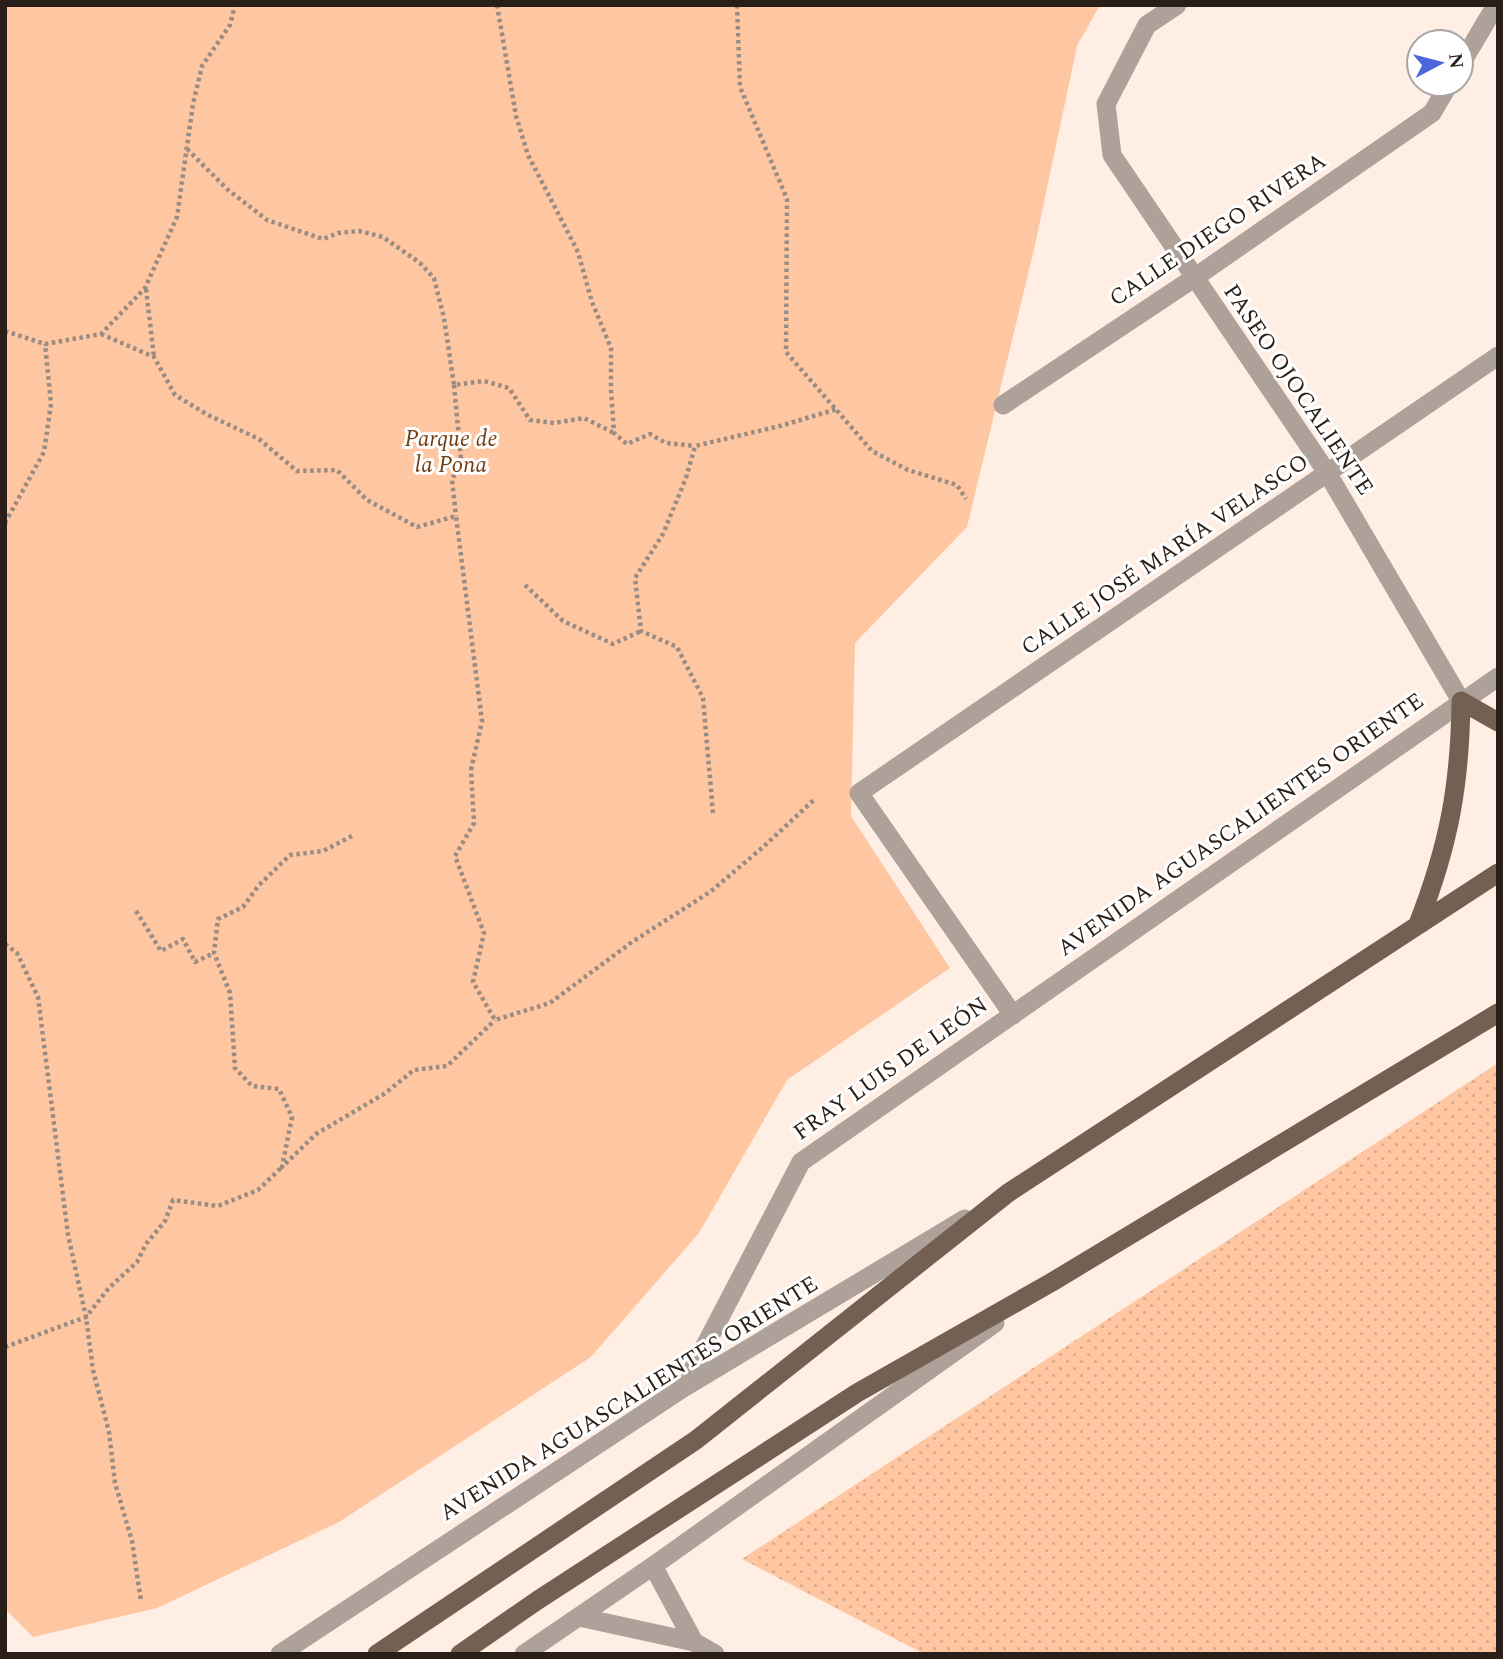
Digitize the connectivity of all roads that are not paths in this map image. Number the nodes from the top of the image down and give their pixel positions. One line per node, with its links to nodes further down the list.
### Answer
1 (1177, 5): 5 (street, PASEO OJOCALIENTE)
2 (1496, 5): 3 (street)
3 (1475, 40)
4 (1441, 98): 5 (street, CALLE DIEGO RIVERA)
5 (1194, 278): 7 (street, CALLE DIEGO RIVERA); 8 (street, PASEO OJOCALIENTE)
6 (1498, 356): 8 (street, CALLE JOSÉ MARÍA VELASCO)
7 (1003, 405)
8 (1328, 474): 10 (street, PASEO OJOCALIENTE); 15 (street, CALLE JOSÉ MARÍA VELASCO)
9 (1498, 677): 10 (street, AVENIDA AGUASCALIENTES ORIENTE)
10 (1461, 701): 11 (main road); 13 (main road); 15 (street, AVENIDA AGUASCALIENTES ORIENTE)
11 (1498, 722)
12 (1498, 873): 13 (main road, AVENIDA AGUASCALIENTES ORIENTE)
13 (1418, 924): 16 (main road, AVENIDA AGUASCALIENTES ORIENTE)
14 (1498, 1013): 17 (main road)
15 (1013, 1015): 18 (street, FRAY LUIS DE LEÓN)
16 (1008, 1193): 18 (street, AVENIDA AGUASCALIENTES ORIENTE); 23 (main road, AVENIDA AGUASCALIENTES ORIENTE)
17 (1052, 1282): 19 (street); 24 (main road)
18 (683, 1388): 22 (street, AVENIDA AGUASCALIENTES ORIENTE)
19 (653, 1566): 20 (street); 21 (street)
20 (579, 1617): 21 (street); 25 (street)
21 (694, 1643): 26 (street)
22 (281, 1654)
23 (377, 1654)
24 (460, 1654)
25 (524, 1654)
26 (715, 1654)

